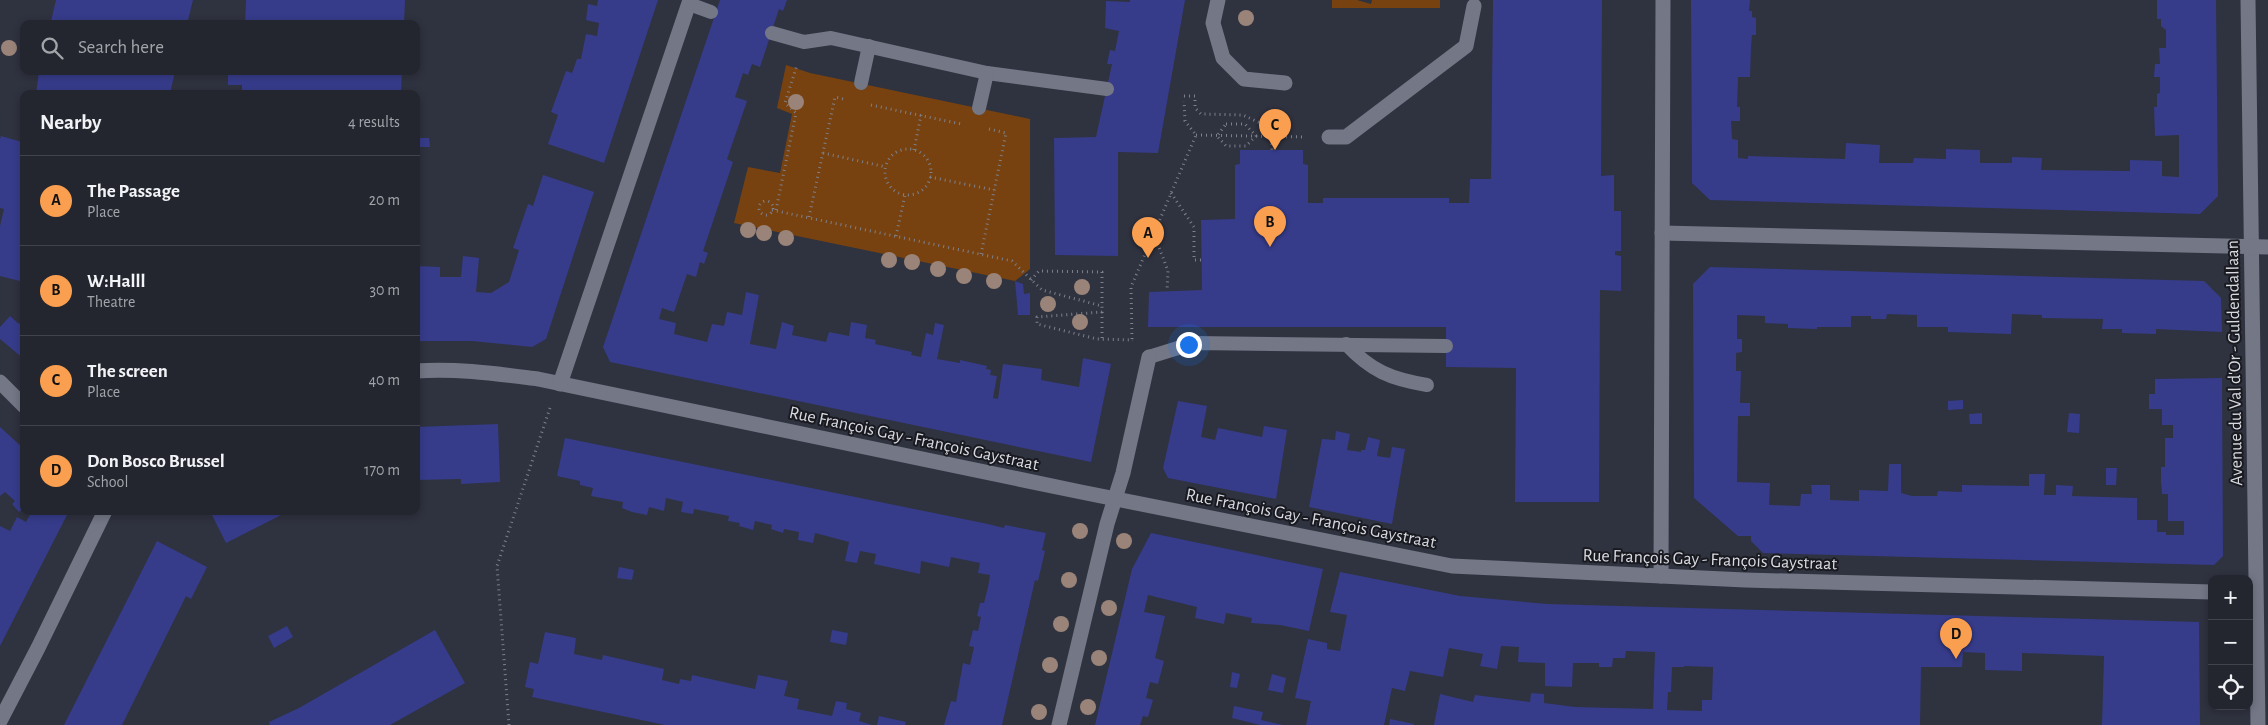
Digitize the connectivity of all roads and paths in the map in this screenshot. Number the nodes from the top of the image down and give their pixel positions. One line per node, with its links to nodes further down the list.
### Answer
1 (1218, 0): 11 (street)
2 (1663, 0): 38 (street)
3 (2248, 0): 41 (street, Avenue du Val d'Or - Guldendallaan)
4 (689, 2): 6 (lane); 55 (street)
5 (1474, 6): 27 (street)
6 (711, 12)
7 (772, 33): 8 (lane)
8 (804, 42): 9 (lane); 36 (path)
9 (869, 46): 10 (lane); 12 (lane)
10 (987, 73): 13 (lane); 18 (lane)
11 (1285, 83)
12 (860, 84)
13 (1107, 89)
14 (1184, 96): 25 (path)
15 (844, 99): 30 (path)
16 (1184, 101): 22 (path)
17 (863, 103): 19 (path)
18 (979, 108)
19 (921, 115): 20 (path); 28 (path)
20 (968, 125)
21 (987, 129): 33 (path)
22 (1196, 135): 23 (path); 34 (path)
23 (1217, 136): 24 (path); 24 (path); 24 (path)
24 (1256, 136): 25 (path)
25 (1272, 136): 26 (path); 29 (path)
26 (1313, 137)
27 (1329, 137)
28 (914, 150): 31 (path); 32 (path)
29 (1272, 150)
30 (823, 154): 31 (path); 37 (path)
31 (886, 167): 35 (path)
32 (930, 177): 33 (path); 35 (path)
33 (994, 190): 43 (path)
34 (1171, 193): 39 (path); 44 (path)
35 (905, 195): 40 (path)
36 (774, 210): 36 (path); 37 (path)
37 (809, 217): 40 (path)
38 (1662, 233): 41 (street); 61 (street)
39 (1154, 234): 46 (path); 49 (path)
40 (896, 236): 43 (path)
41 (2251, 247): 42 (street); 63 (street, Avenue du Val d'Or - Guldendallaan)
42 (2268, 247)
43 (981, 254): 45 (path)
44 (1202, 260)
45 (1031, 280): 47 (path); 47 (path)
46 (1167, 291)
47 (1102, 306): 48 (path)
48 (1102, 312): 49 (path); 49 (path)
49 (1102, 339)
50 (1346, 344): 51 (lane); 52 (lane); 56 (lane)
51 (1446, 346)
52 (1150, 356): 59 (street)
53 (420, 371): 55 (street, Rue François Gay - François Gaystraat)
54 (0, 382): 57 (street)
55 (560, 384): 59 (street, Rue François Gay - François Gaystraat)
56 (1427, 385)
57 (20, 402)
58 (552, 403): 65 (path)
59 (1116, 498): 61 (street, Rue François Gay - François Gaystraat); 66 (street)
60 (103, 515): 64 (street)
61 (1661, 576): 62 (street, Rue François Gay - François Gaystraat)
62 (2208, 592)
63 (2258, 595): 67 (street, Avenue du Val d'Or - Guldendallaan)
64 (0, 721)
65 (509, 725)
66 (1059, 725)
67 (2258, 725)

